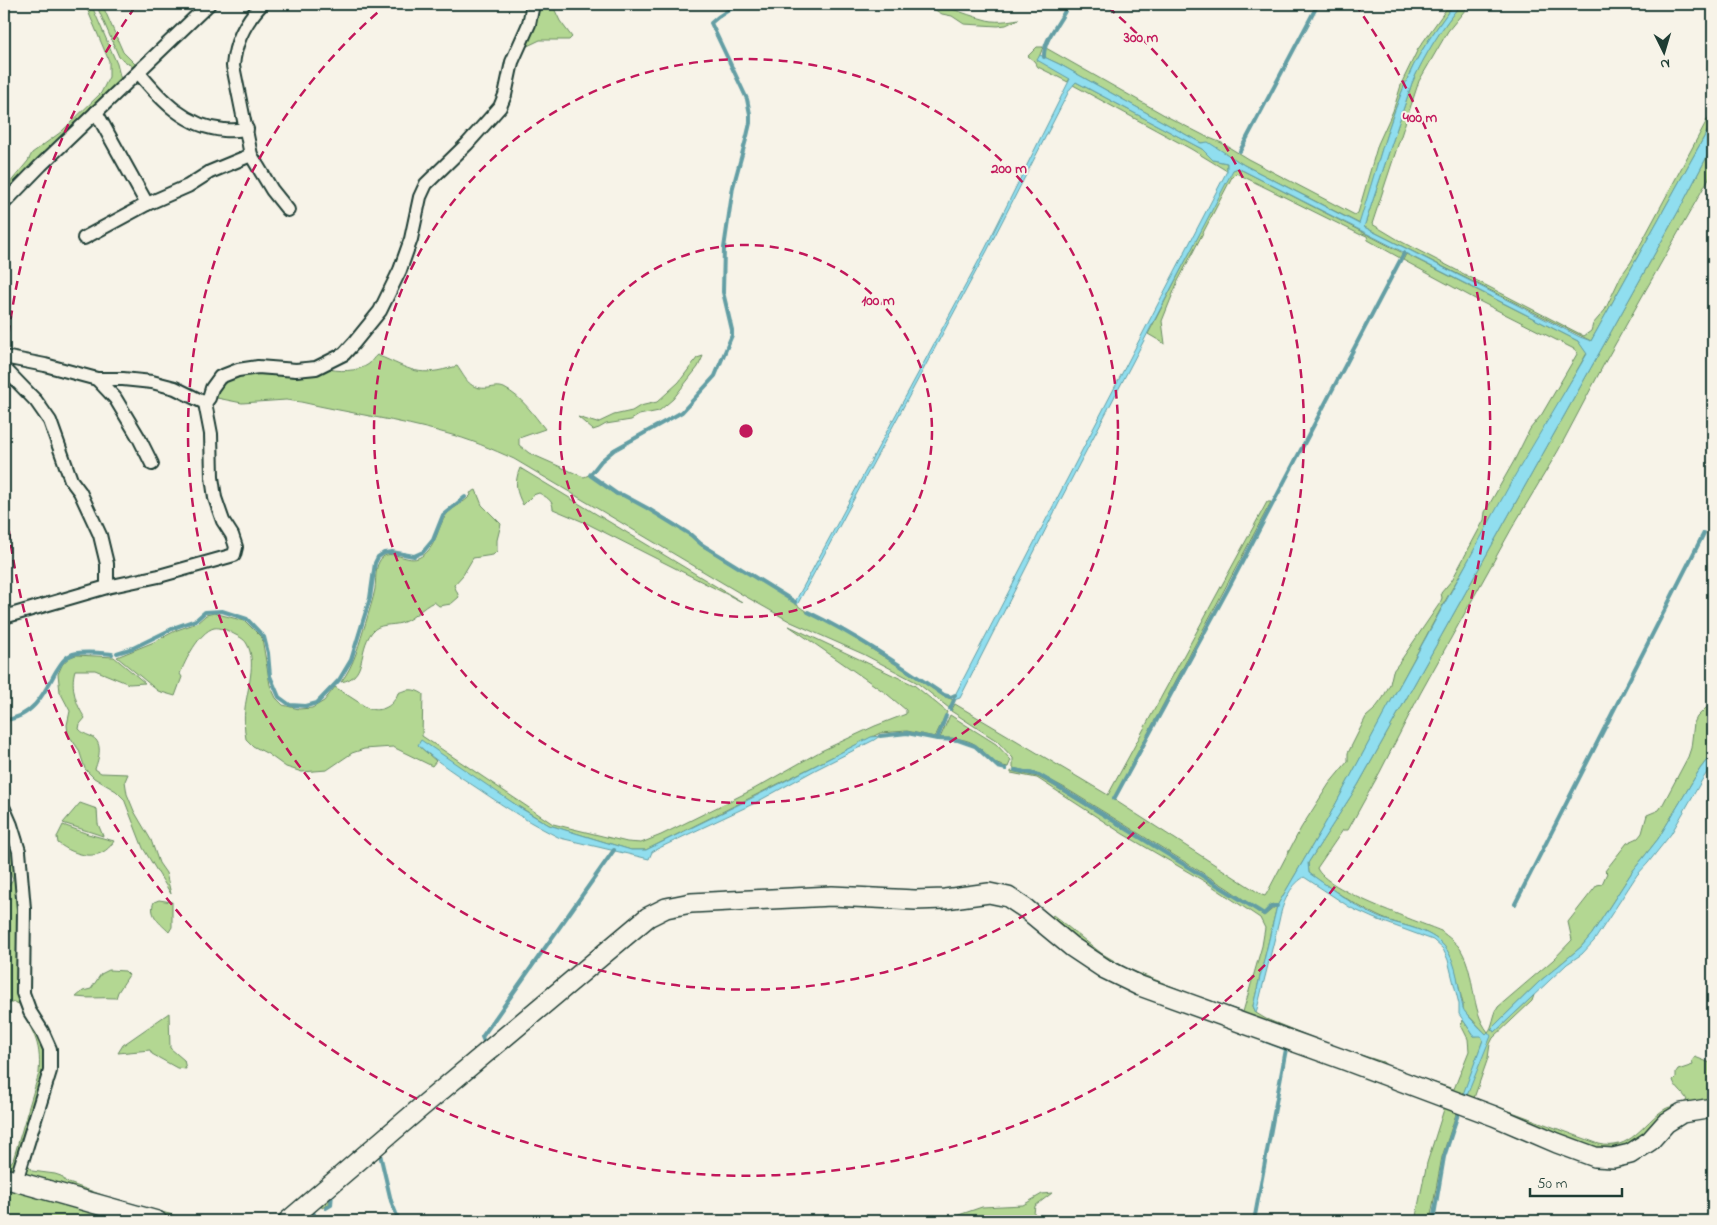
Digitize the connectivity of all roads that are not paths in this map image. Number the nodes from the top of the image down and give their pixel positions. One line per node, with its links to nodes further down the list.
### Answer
1 (209, 4): 4 (street)
2 (262, 4): 6 (street)
3 (532, 4): 15 (street)
4 (139, 73): 5 (street); 6 (street)
5 (96, 112): 8 (street); 9 (street)
6 (247, 129): 7 (street)
7 (251, 155): 9 (street); 10 (street)
8 (4, 204)
9 (147, 204): 11 (street)
10 (288, 210)
11 (84, 238)
12 (4, 357): 14 (street)
13 (4, 368): 17 (street)
14 (97, 379): 15 (street); 16 (street)
15 (204, 403): 17 (street)
16 (152, 464)
17 (107, 587): 18 (street)
18 (4, 617)
19 (4, 809): 21 (street)
20 (1713, 1108): 23 (street)
21 (10, 1179): 22 (street)
22 (157, 1221)
23 (288, 1221)

